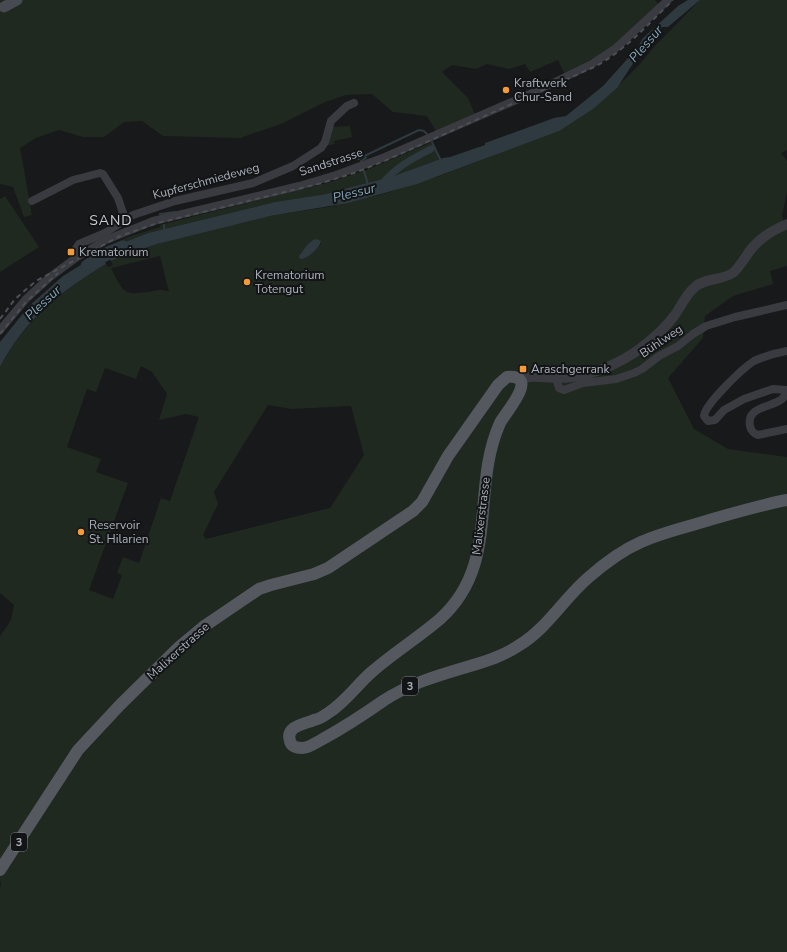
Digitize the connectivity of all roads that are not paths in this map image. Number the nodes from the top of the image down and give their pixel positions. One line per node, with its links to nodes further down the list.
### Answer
1 (17, 0): 3 (main road)
2 (668, 0): 8 (street, Sandstrasse)
3 (4, 7)
4 (354, 103): 6 (street, Kupferschmiedeweg)
5 (32, 201): 6 (street)
6 (125, 219): 8 (street, Kupferschmiedeweg)
7 (787, 224): 12 (street)
8 (78, 257): 10 (street, Sandstrasse)
9 (787, 305): 12 (street, Bühlweg)
10 (0, 330)
11 (787, 351): 14 (street)
12 (556, 378): 13 (street)
13 (518, 380): 16 (main road, Malixerstrasse / 3); 17 (main road, Malixerstrasse / 3)
14 (787, 390): 15 (street)
15 (787, 429)
16 (787, 500)
17 (0, 870)

